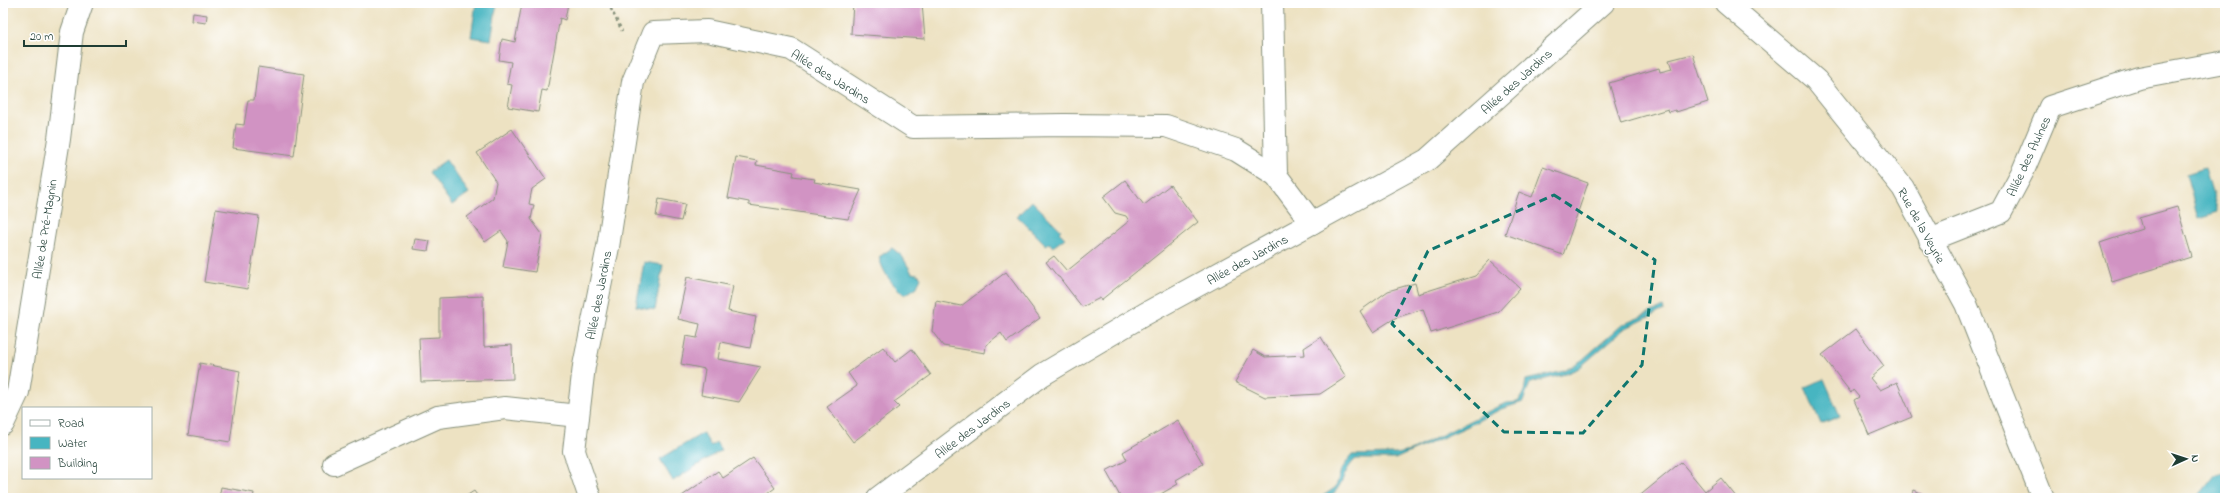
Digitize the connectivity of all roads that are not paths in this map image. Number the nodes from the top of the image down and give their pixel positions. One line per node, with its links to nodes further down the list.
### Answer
1 (66, 3): 6 (street, Allée de Pré-Magnin)
2 (82, 3): 6 (street, Allée de Pré-Magnin)
3 (1272, 3): 8 (street)
4 (1603, 3): 9 (street, Allée des Jardins)
5 (1726, 3): 10 (street, Rue de la Veyrie)
6 (72, 32): 12 (street, Allée de Pré-Magnin)
7 (2225, 62): 10 (street, Allée des Aulnes)
8 (1276, 175): 9 (street); 11 (street, Allée des Jardins)
9 (1312, 223): 15 (street, Allée des Jardins)
10 (1930, 240): 16 (street, Rue de la Veyrie)
11 (578, 416): 13 (street); 14 (street, Allée des Jardins)
12 (3, 424)
13 (334, 464)
14 (590, 498)
15 (878, 498)
16 (2043, 498)

